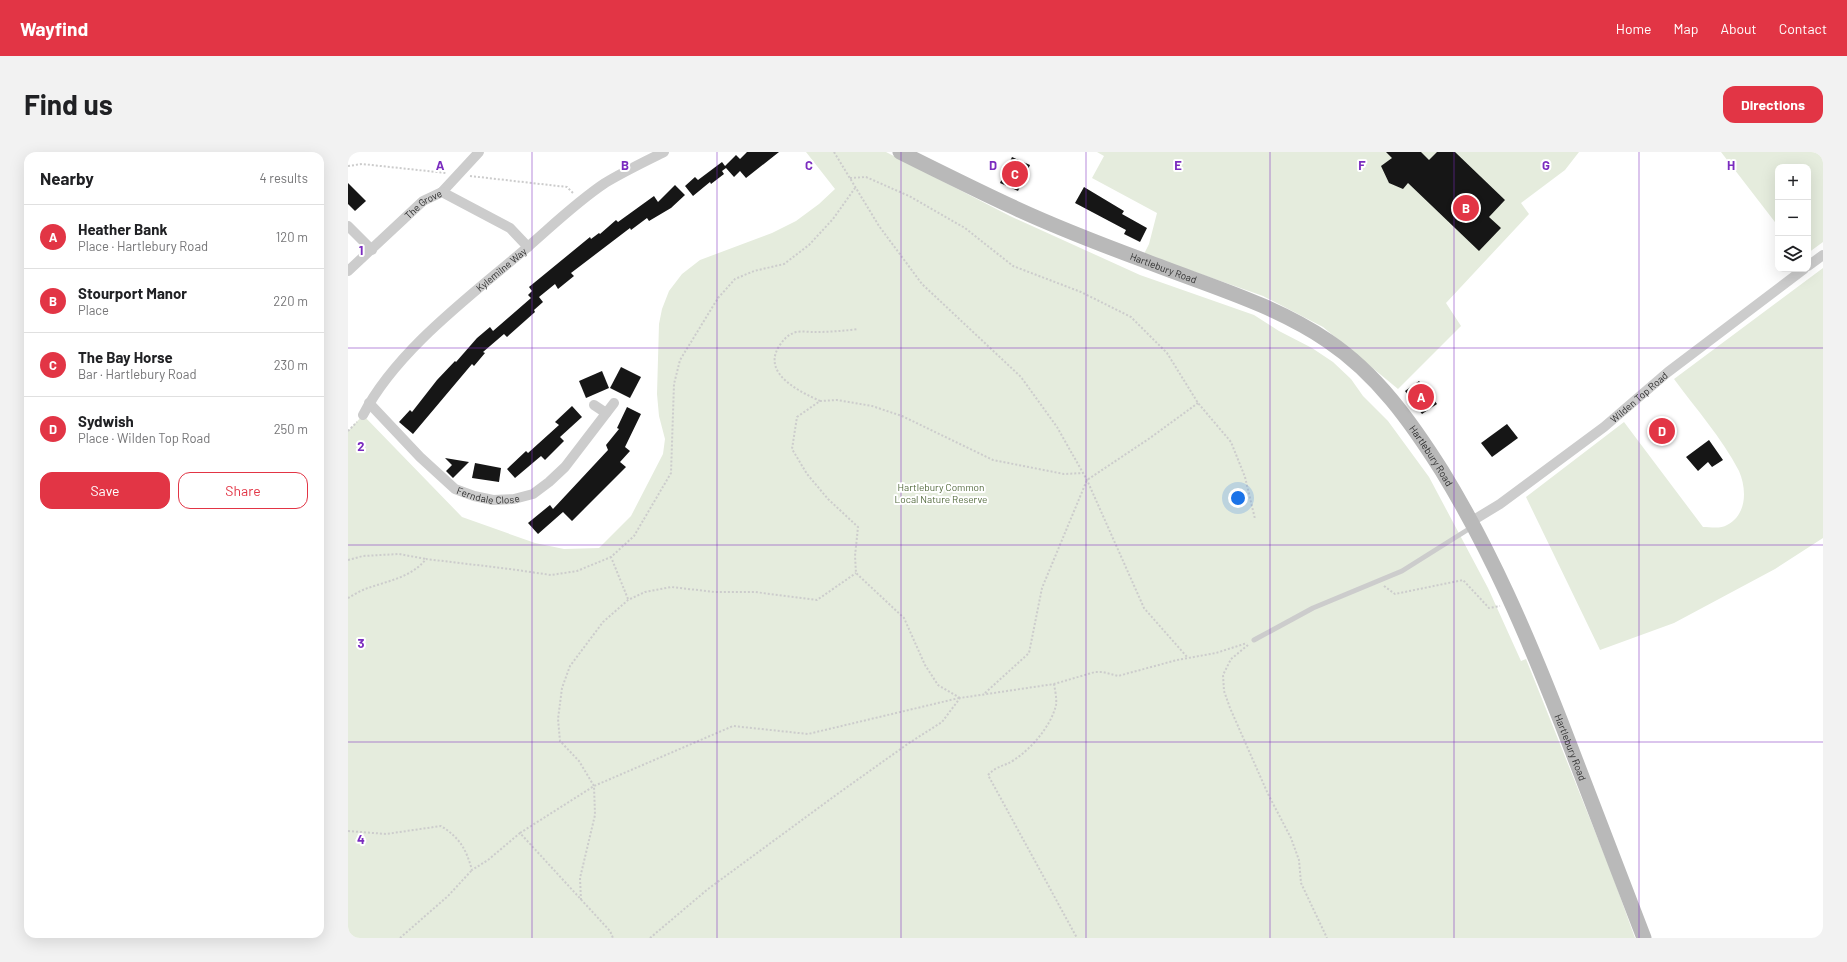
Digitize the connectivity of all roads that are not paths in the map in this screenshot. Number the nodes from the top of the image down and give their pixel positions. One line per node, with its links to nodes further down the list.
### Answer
1 (479, 152): 4 (street)
2 (664, 152): 6 (street, Kylemilne Way)
3 (900, 152): 17 (main road, Hartlebury Road)
4 (442, 192): 6 (street, The Grove); 7 (street, The Grove)
5 (348, 226): 7 (street)
6 (528, 247): 12 (street, Kylemilne Way)
7 (372, 250): 10 (street, The Grove)
8 (1823, 255): 9 (street)
9 (1811, 264)
10 (348, 271)
11 (1800, 272): 17 (street, Wilden Top Road)
12 (369, 402): 15 (street, Ferndale Close); 16 (street, Kylemilne Way)
13 (614, 404): 15 (street, Ferndale Close)
14 (594, 405): 15 (street)
15 (606, 413)
16 (363, 415)
17 (1473, 523): 18 (lane); 19 (main road, Hartlebury Road)
18 (1254, 640)
19 (1644, 938)

